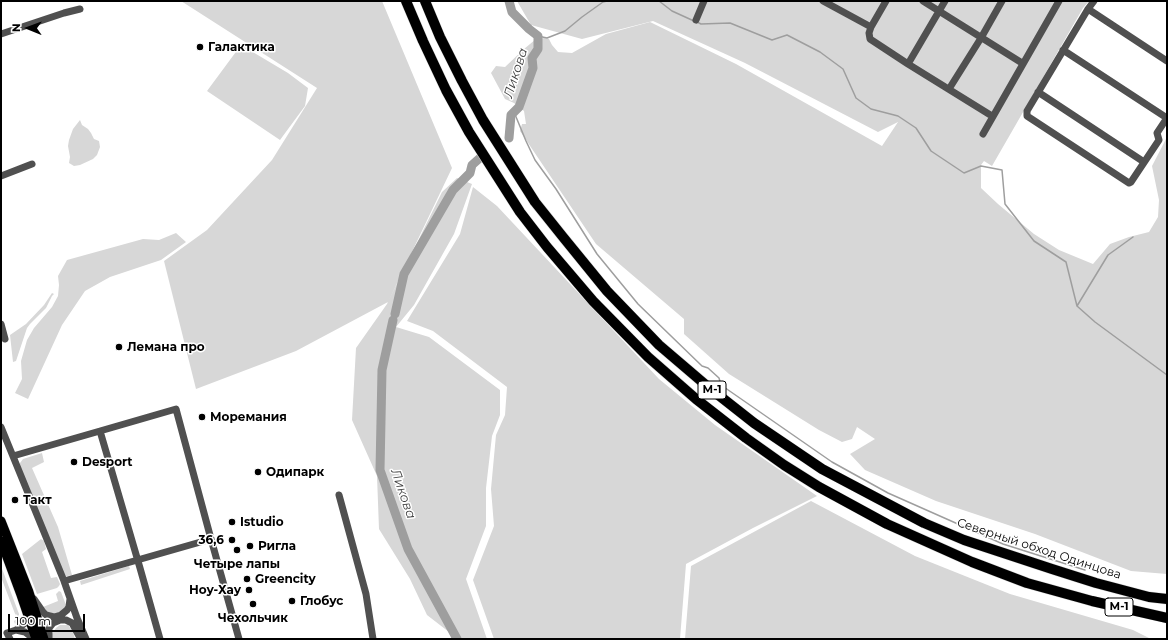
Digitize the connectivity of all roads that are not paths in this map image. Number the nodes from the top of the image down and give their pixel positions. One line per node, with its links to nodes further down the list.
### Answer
1 (406, 1): 45 (highway, М-1)
2 (425, 1): 43 (highway, Северный обход Одинцова / М-1)
3 (704, 1): 14 (street)
4 (823, 1): 15 (street)
5 (886, 1): 15 (street)
6 (923, 1): 13 (street)
7 (945, 1): 13 (street)
8 (1002, 1): 17 (street)
9 (1059, 1): 20 (street)
10 (1094, 1): 12 (street)
11 (80, 9): 16 (street)
12 (1088, 9): 18 (street); 19 (street)
13 (939, 11): 17 (street); 21 (street)
14 (696, 20)
15 (871, 27): 21 (street)
16 (1, 34)
17 (981, 38): 20 (street); 22 (street)
18 (1063, 50): 23 (street); 25 (street)
19 (1167, 61)
20 (1022, 63): 24 (street)
21 (908, 64): 22 (street)
22 (949, 89): 24 (street)
23 (1038, 92): 27 (street); 27 (street)
24 (992, 116): 26 (street)
25 (1167, 118): 27 (street)
26 (983, 134)
27 (1144, 162)
28 (32, 164): 29 (street)
29 (1, 176)
30 (1, 324): 31 (street)
31 (5, 339)
32 (1, 428): 34 (street)
33 (100, 431): 34 (street); 37 (street); 39 (street)
34 (13, 456): 40 (street)
35 (339, 495): 54 (street)
36 (1, 521): 41 (main road)
37 (211, 539): 39 (street); 53 (street)
38 (1, 541): 44 (main road)
39 (138, 560): 40 (street); 52 (street)
40 (64, 581): 42 (street)
41 (29, 592): 42 (street); 50 (main road)
42 (70, 599): 47 (street)
43 (1167, 599)
44 (27, 612): 46 (street); 49 (main road)
45 (1167, 618)
46 (16, 630): 48 (street); 49 (street)
47 (81, 638): 51 (street)
48 (10, 639)
49 (35, 639)
50 (44, 639)
51 (49, 639)
52 (160, 639)
53 (239, 639)
54 (373, 639)

